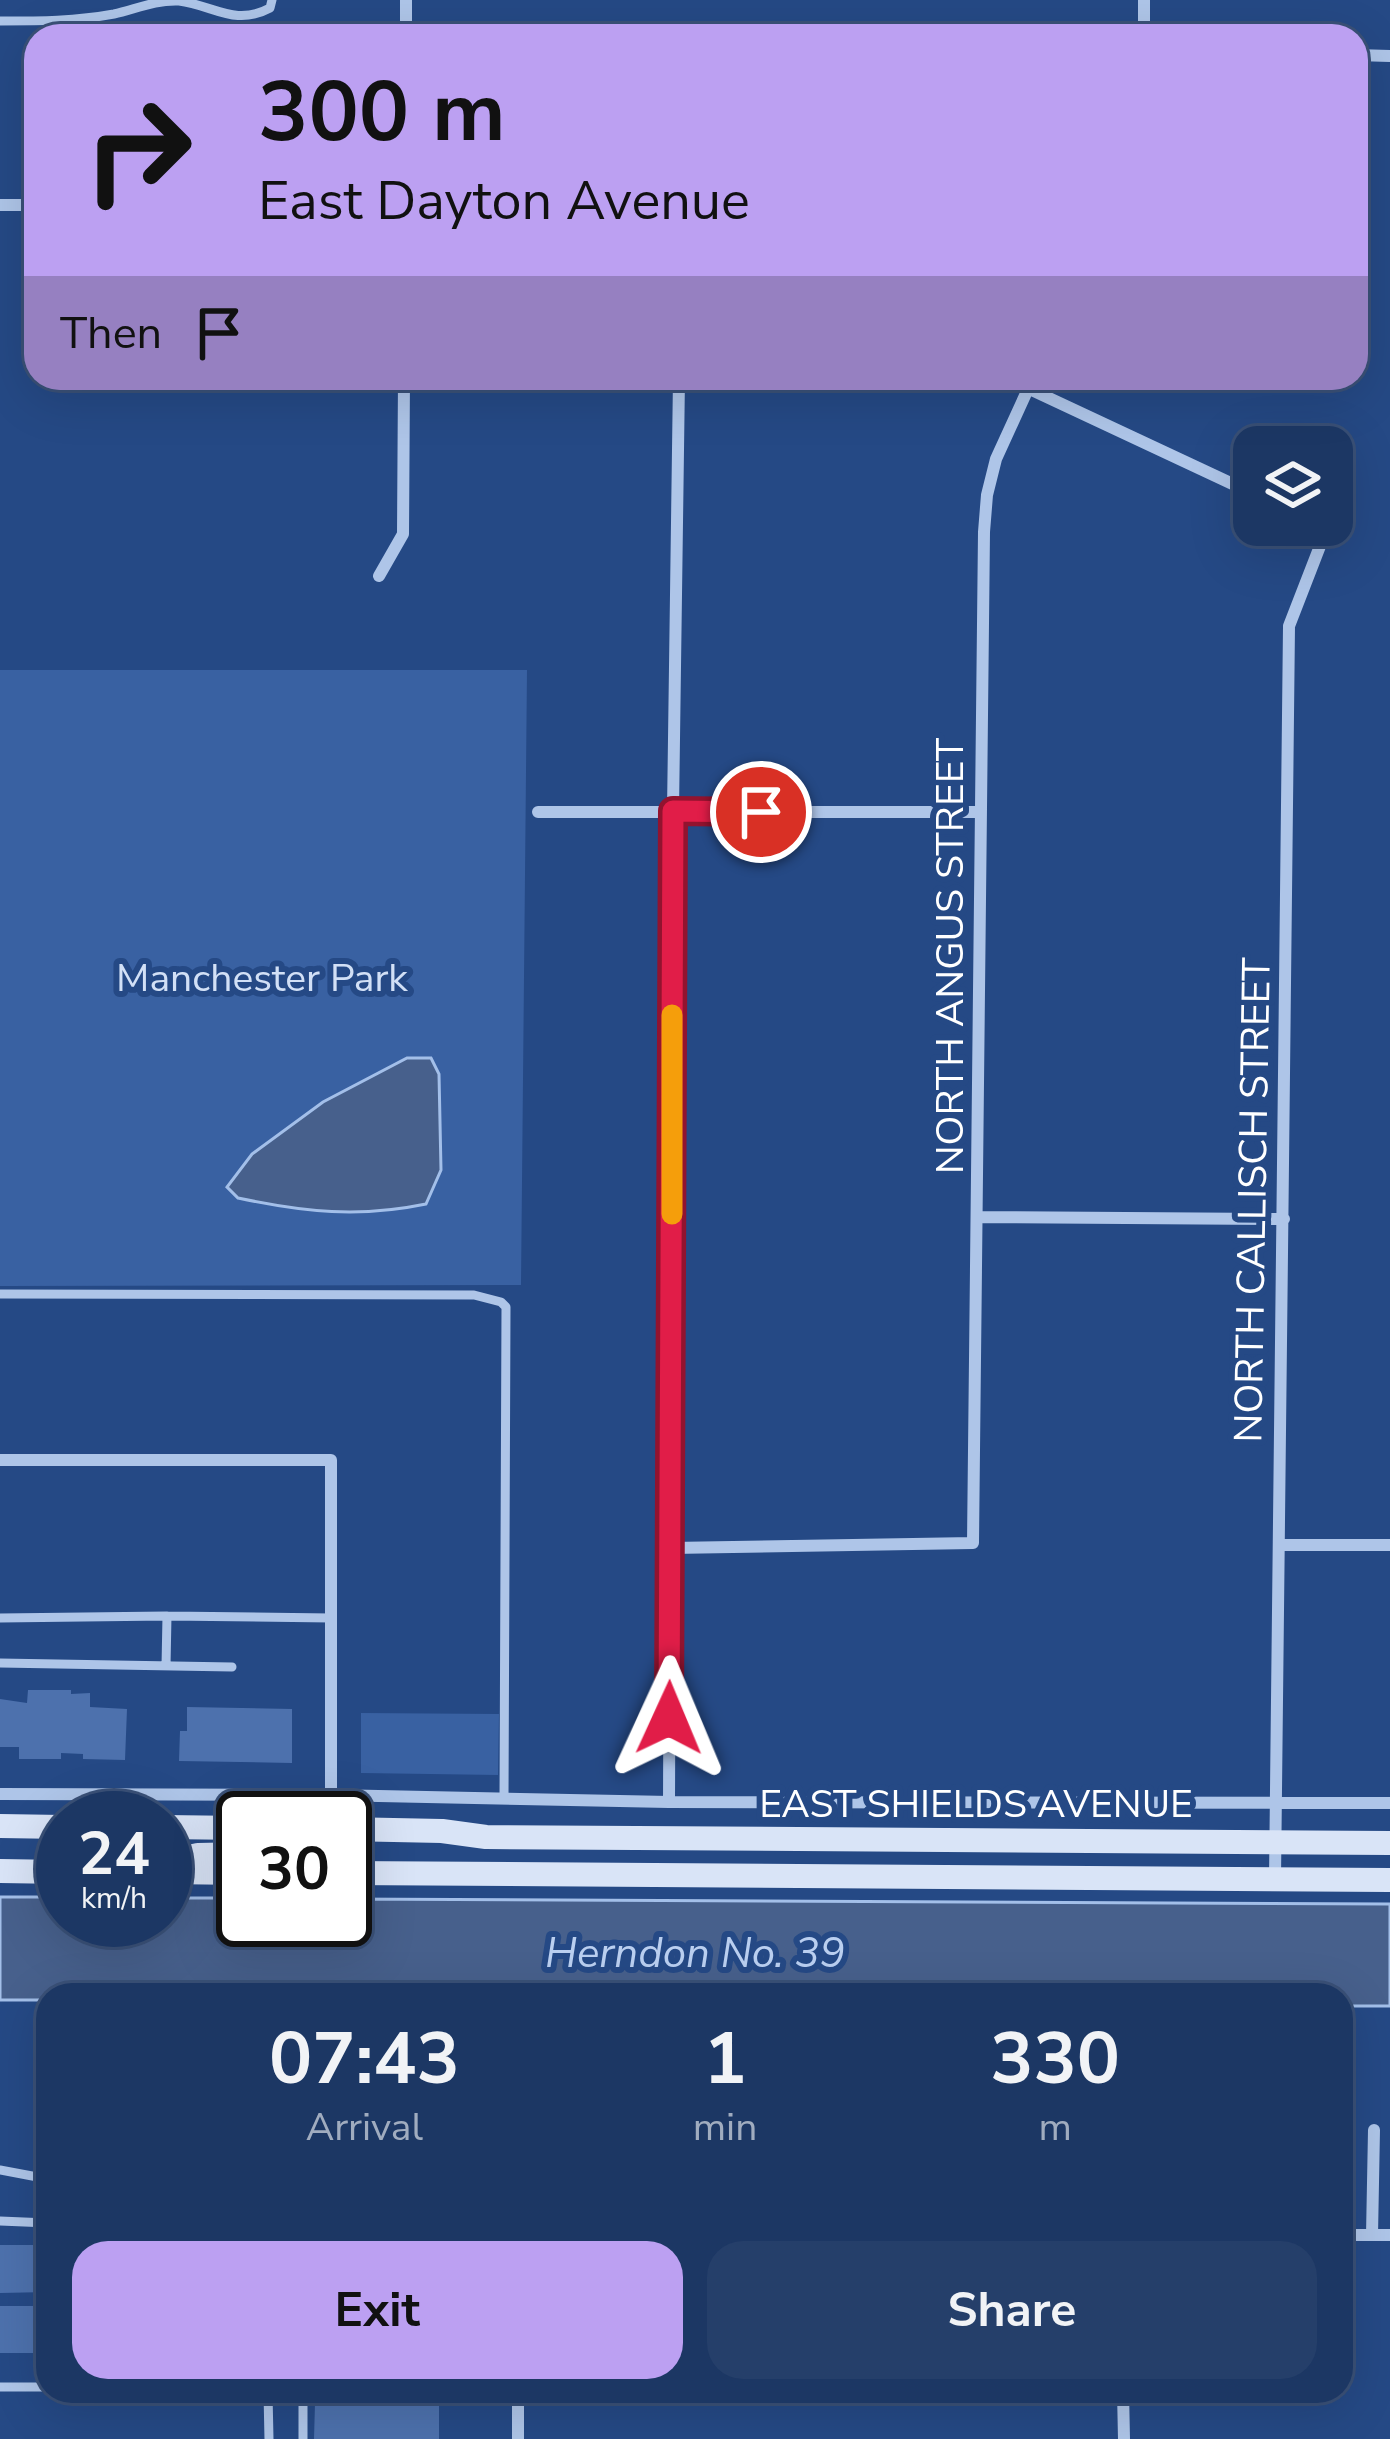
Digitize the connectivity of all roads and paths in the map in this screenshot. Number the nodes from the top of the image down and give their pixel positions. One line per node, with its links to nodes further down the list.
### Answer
1 (272, 0): 2 (lane)
2 (0, 21)
3 (404, 390): 9 (street)
4 (679, 390): 10 (street)
5 (1027, 390): 12 (street, NORTH ANGUS STREET)
6 (1044, 390): 7 (street)
7 (1233, 484)
8 (1317, 546): 14 (street, NORTH CALLISCH STREET)
9 (379, 576)
10 (673, 811): 11 (street); 12 (street); 19 (street)
11 (538, 812)
12 (981, 812): 13 (street, NORTH ANGUS STREET)
13 (978, 1217): 14 (street); 19 (street, NORTH ANGUS STREET)
14 (1284, 1220): 17 (street, NORTH CALLISCH STREET)
15 (0, 1294): 30 (lane)
16 (0, 1460): 22 (street)
17 (1279, 1545): 18 (street); 32 (street, NORTH CALLISCH STREET)
18 (1390, 1545)
19 (671, 1548): 31 (street)
20 (167, 1616): 21 (lane); 22 (lane); 24 (lane)
21 (0, 1618)
22 (331, 1618): 26 (street)
23 (0, 1663): 24 (lane)
24 (166, 1666): 25 (lane)
25 (232, 1667)
26 (331, 1791)
27 (0, 1794): 28 (street)
28 (216, 1795)
29 (372, 1797): 30 (street)
30 (504, 1799): 31 (street)
31 (669, 1802): 32 (street)
32 (1276, 1802): 33 (street); 37 (street, NORTH CALLISCH STREET)
33 (1390, 1803)
34 (0, 1826): 35 (main road)
35 (36, 1827)
36 (372, 1830): 37 (main road, EAST SHIELDS AVENUE)
37 (1275, 1841): 38 (main road, EAST SHIELDS AVENUE); 42 (street, NORTH CALLISCH STREET)
38 (1390, 1843)
39 (0, 1871): 40 (main road)
40 (36, 1872)
41 (372, 1873): 42 (main road, EAST SHIELDS AVENUE)
42 (1275, 1879): 43 (main road, EAST SHIELDS AVENUE)
43 (1390, 1880)
44 (1374, 2130): 50 (street)
45 (0, 2170): 46 (lane)
46 (36, 2178)
47 (0, 2221): 48 (lane)
48 (36, 2222)
49 (1353, 2235): 50 (street)
50 (1372, 2235): 51 (street)
51 (1390, 2235)
52 (0, 2387): 53 (lane)
53 (36, 2387)
54 (268, 2403): 58 (lane)
55 (303, 2403): 59 (lane)
56 (518, 2403): 60 (street)
57 (1124, 2403): 61 (street)
58 (268, 2439)
59 (303, 2439)
60 (518, 2439)
61 (1124, 2439)

